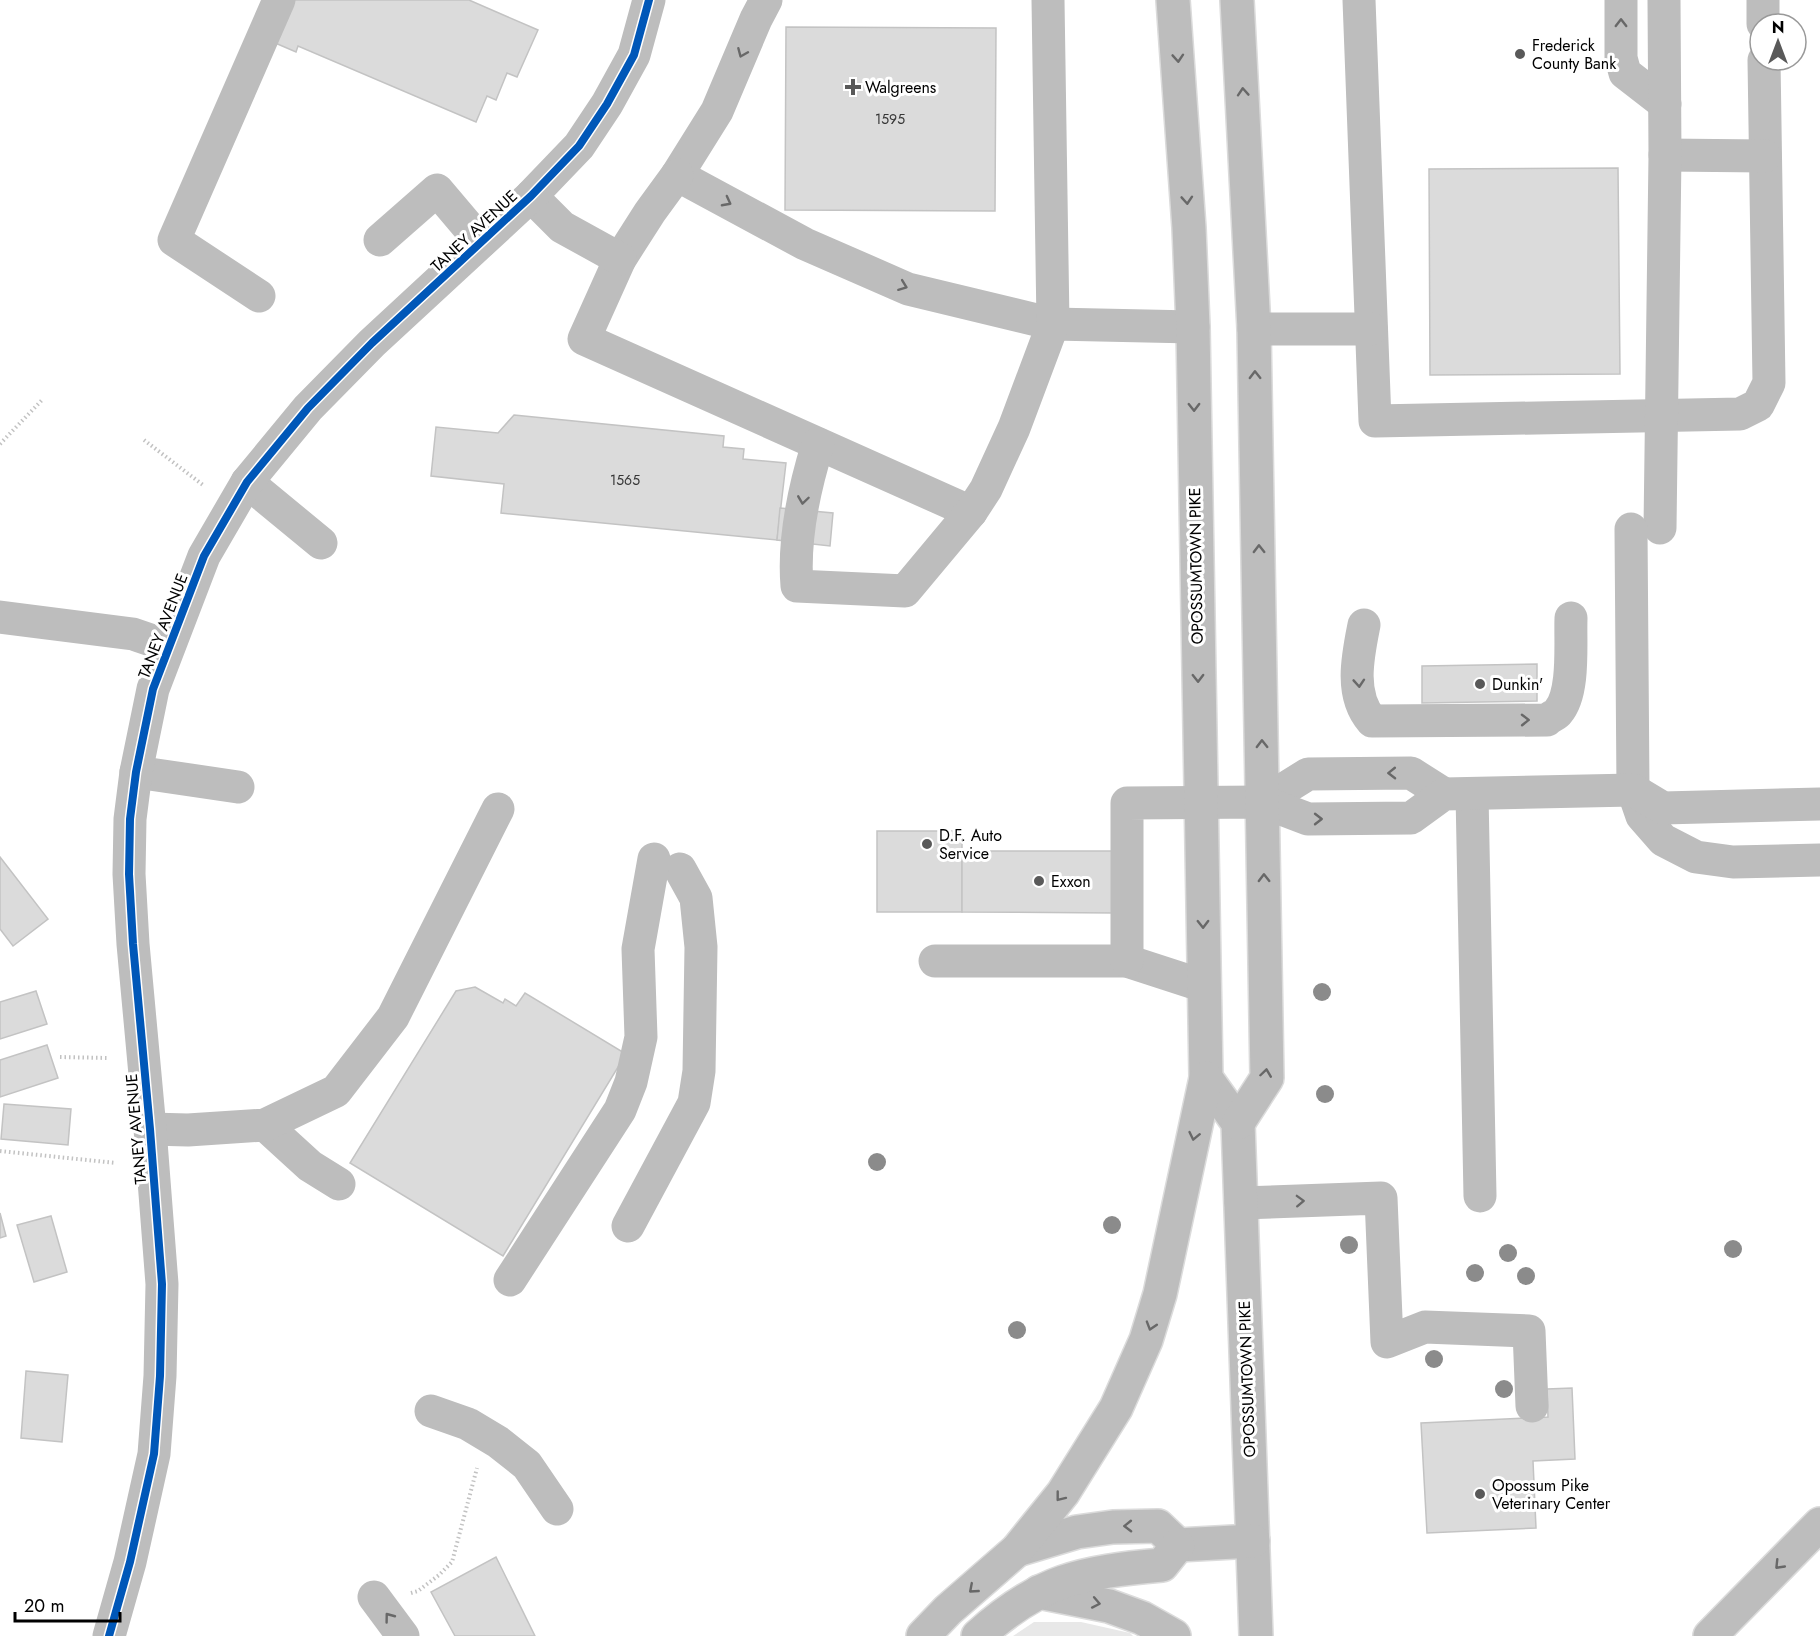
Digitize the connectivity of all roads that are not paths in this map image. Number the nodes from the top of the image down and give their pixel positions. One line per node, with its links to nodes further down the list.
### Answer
1 (279, 0): 19 (main road)
2 (649, 0): 15 (main road, TANEY AVENUE)
3 (766, 0): 14 (main road, one-way to 14)
4 (1047, 0): 20 (main road)
5 (1173, 0): 21 (main road, OPOSSUMTOWN PIKE, one-way to 21)
6 (1237, 0): 22 (main road, one-way to 6)
7 (1359, 0): 23 (main road)
8 (1621, 0): 11 (main road, one-way to 8)
9 (1664, 0): 11 (main road)
10 (1764, 72): 13 (main road)
11 (1665, 104): 12 (main road)
12 (1665, 155): 13 (main road); 24 (main road)
13 (1765, 156): 24 (main road)
14 (677, 175): 18 (main road); 20 (main road, one-way to 20)
15 (531, 196): 17 (main road, TANEY AVENUE); 18 (main road)
16 (380, 240): 17 (main road)
17 (481, 242): 26 (main road, TANEY AVENUE)
18 (620, 259): 25 (main road)
19 (259, 296)
20 (1053, 324): 21 (main road); 27 (main road)
21 (1193, 327): 38 (main road, OPOSSUMTOWN PIKE, one-way to 38)
22 (1254, 328): 23 (main road); 37 (main road, one-way to 22)
23 (1371, 329): 24 (main road)
24 (1660, 415): 35 (main road)
25 (818, 444): 27 (main road); 27 (main road, one-way to 27)
26 (248, 482): 28 (main road); 32 (main road, TANEY AVENUE)
27 (970, 512)
28 (321, 543)
29 (1571, 618): 31 (main road, one-way to 29)
30 (4, 620): 32 (main road)
31 (1364, 625)
32 (168, 646): 33 (main road, TANEY AVENUE)
33 (136, 772): 34 (main road); 48 (main road, TANEY AVENUE)
34 (238, 788)
35 (1633, 790): 36 (main road); 39 (main road); 41 (main road)
36 (1458, 794): 37 (main road, one-way to 36); 37 (main road, one-way to 37); 50 (main road)
37 (1263, 802): 38 (main road); 46 (main road, one-way to 37)
38 (1201, 803): 43 (main road); 44 (main road, OPOSSUMTOWN PIKE, one-way to 44)
39 (1820, 804)
40 (498, 808): 47 (main road)
41 (1820, 860)
42 (935, 961): 43 (main road)
43 (1127, 961): 44 (main road)
44 (1204, 986): 45 (main road, OPOSSUMTOWN PIKE)
45 (1206, 1078): 46 (main road); 60 (main road, OPOSSUMTOWN PIKE, one-way to 60)
46 (1238, 1123): 51 (main road, OPOSSUMTOWN PIKE)
47 (265, 1125): 48 (main road); 49 (main road)
48 (150, 1129): 63 (main road, TANEY AVENUE)
49 (339, 1184)
50 (1480, 1196)
51 (1241, 1203): 54 (main road, one-way to 54); 58 (main road, OPOSSUMTOWN PIKE)
52 (628, 1226): 53 (main road)
53 (510, 1280)
54 (1532, 1406)
55 (431, 1412): 56 (main road)
56 (557, 1509)
57 (1820, 1524): 69 (main road, one-way to 69)
58 (1253, 1541): 59 (main road); 68 (main road, OPOSSUMTOWN PIKE)
59 (1178, 1545): 60 (main road, one-way to 60); 61 (main road)
60 (1017, 1550): 65 (main road, one-way to 65)
61 (1039, 1592): 66 (main road); 67 (main road, one-way to 67)
62 (374, 1597): 64 (main road, one-way to 62)
63 (109, 1636)
64 (404, 1636)
65 (923, 1636)
66 (978, 1636)
67 (1174, 1636)
68 (1256, 1636)
69 (1710, 1636)

